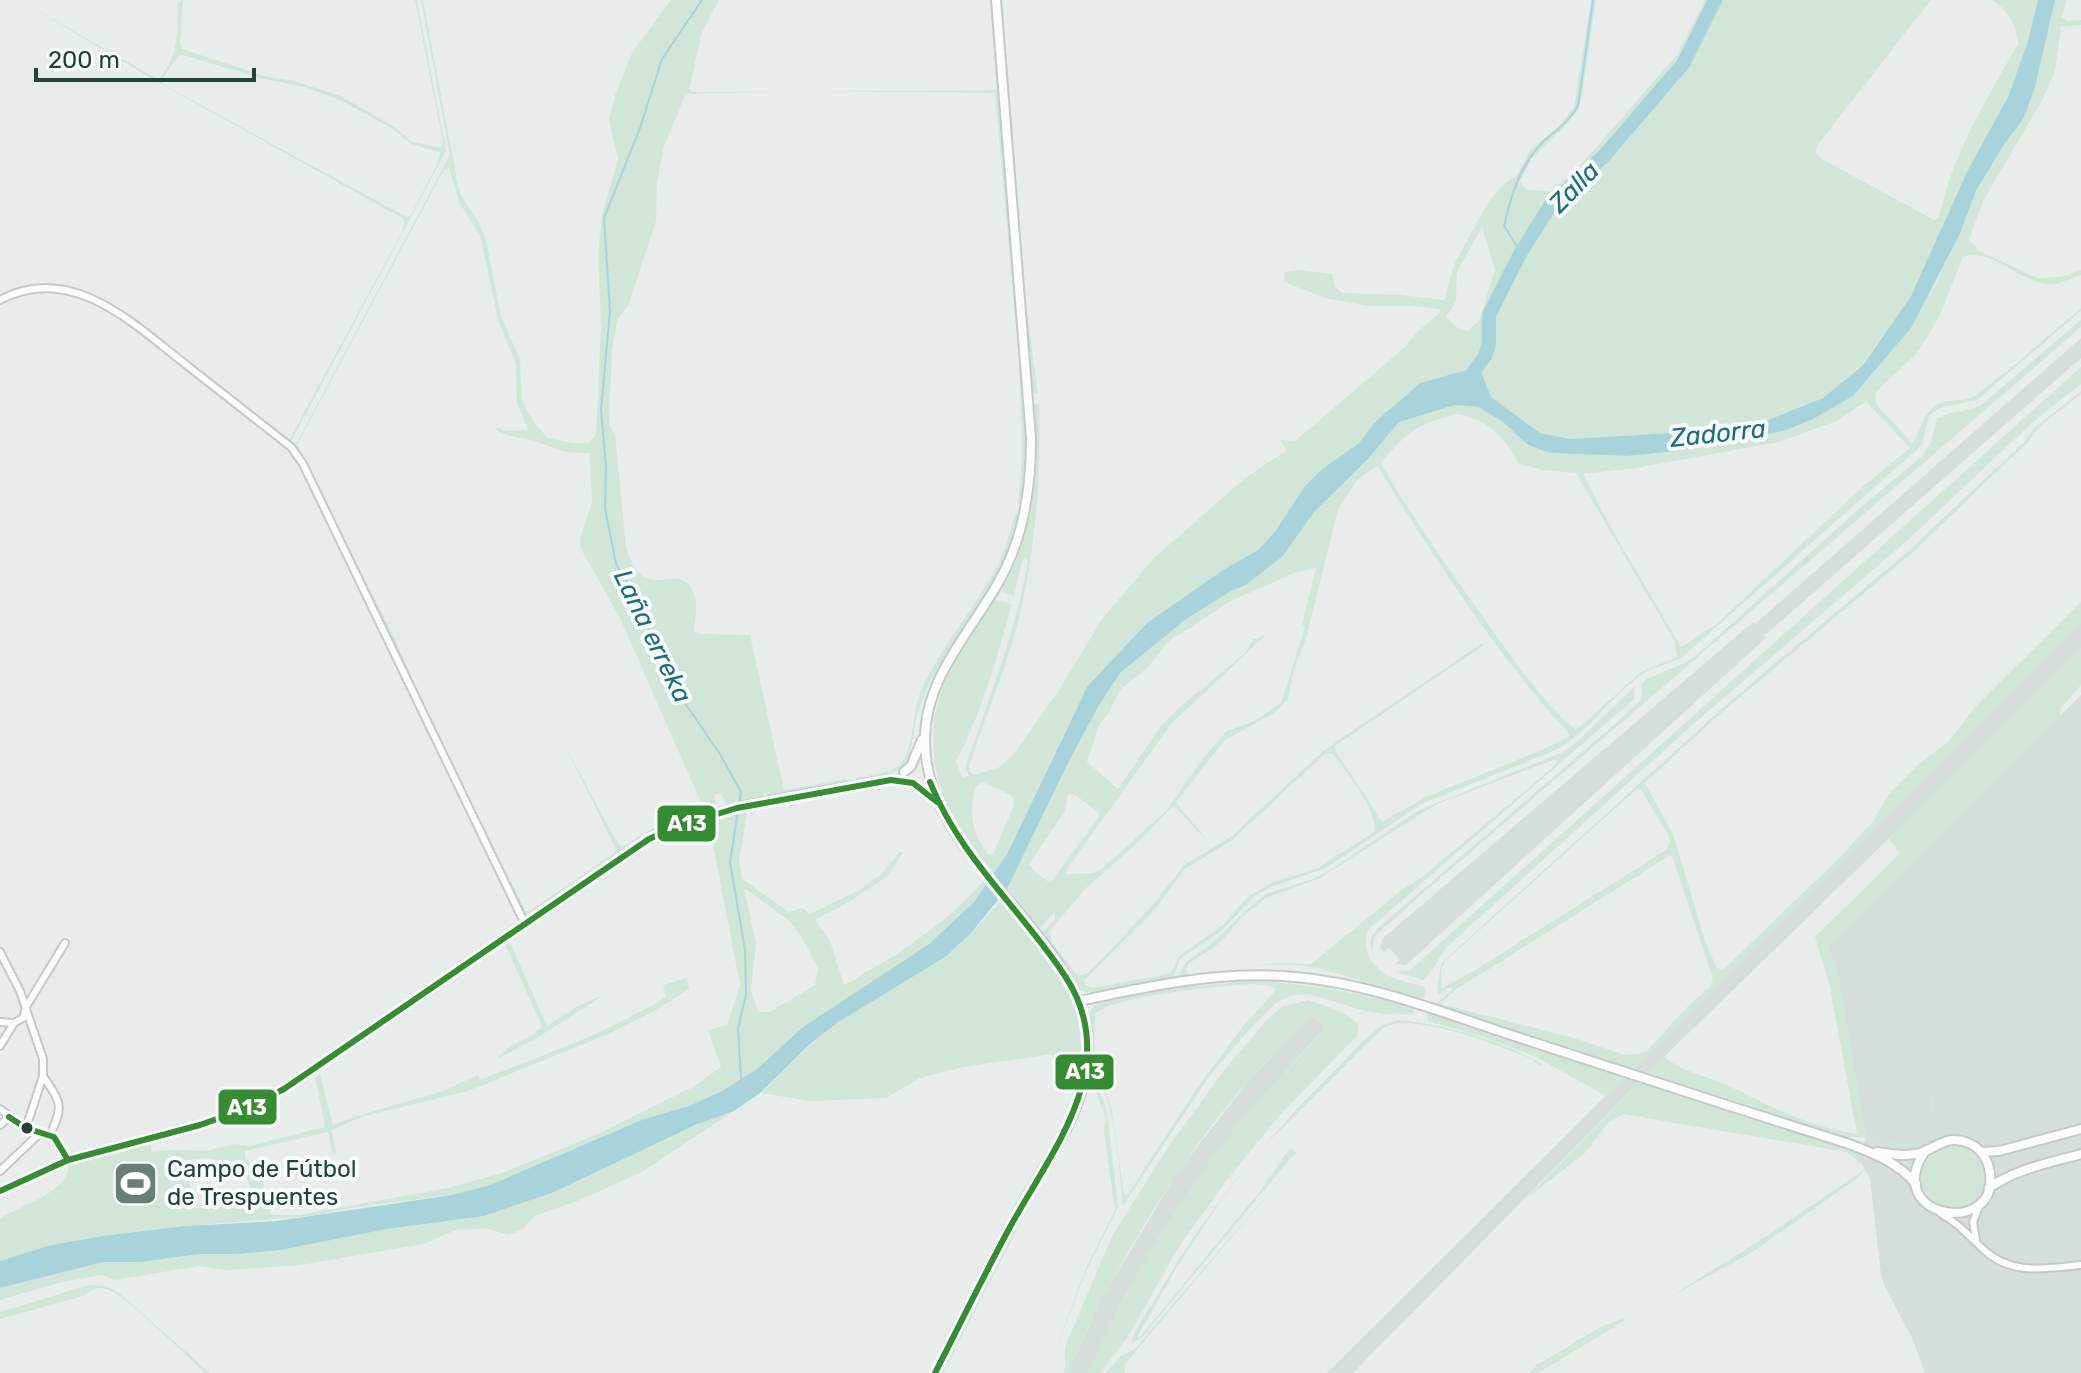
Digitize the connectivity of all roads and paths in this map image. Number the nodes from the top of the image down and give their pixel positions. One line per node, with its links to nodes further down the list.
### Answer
1 (996, 0): 3 (street)
2 (0, 300): 7 (street)
3 (925, 732): 4 (street); 5 (street)
4 (928, 774): 5 (street); 6 (street)
5 (905, 777): 6 (street); 7 (street)
6 (937, 802): 10 (street)
7 (525, 924): 27 (street)
8 (65, 943): 11 (street)
9 (0, 952): 11 (street)
10 (1079, 1001): 23 (street); 36 (street)
11 (26, 1007): 13 (street); 15 (street)
12 (0, 1022): 13 (street)
13 (14, 1023): 14 (street)
14 (0, 1046)
15 (43, 1076): 19 (street); 22 (street)
16 (0, 1109): 17 (street)
17 (9, 1117): 18 (street); 19 (street)
18 (0, 1125)
19 (26, 1128): 21 (street)
20 (2081, 1129): 25 (street)
21 (40, 1133): 22 (street); 28 (street)
22 (50, 1135): 27 (street)
23 (1868, 1150): 24 (street); 29 (street)
24 (1925, 1151): 25 (street); 29 (street)
25 (1981, 1152): 30 (street)
26 (2081, 1154): 30 (street)
27 (68, 1160): 31 (street)
28 (0, 1171)
29 (1916, 1184): 33 (street)
30 (1989, 1188): 32 (street)
31 (0, 1191)
32 (1981, 1202): 33 (street); 34 (street)
33 (1940, 1213): 34 (street)
34 (1977, 1242): 35 (street)
35 (2081, 1265)
36 (935, 1373)

